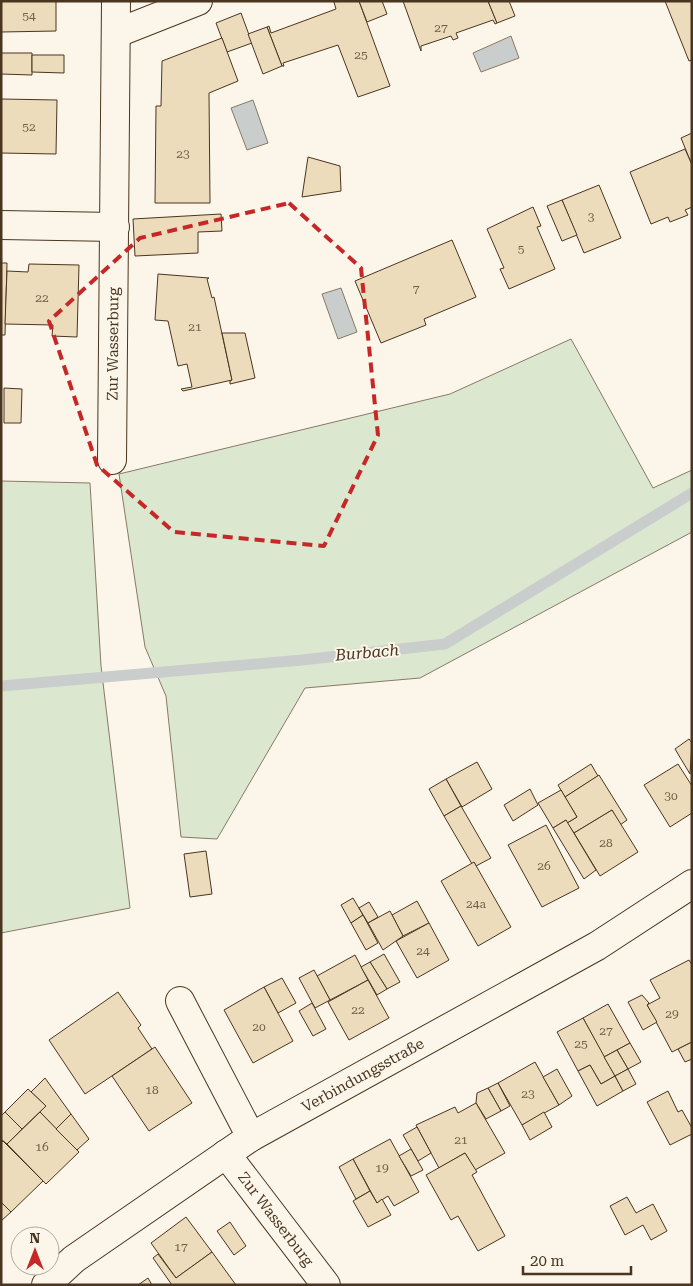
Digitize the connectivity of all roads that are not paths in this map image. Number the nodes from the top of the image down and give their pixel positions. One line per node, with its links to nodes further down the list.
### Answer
1 (116, 1): 3 (street, Zur Wasserburg)
2 (198, 1): 3 (street)
3 (117, 33): 5 (street, Zur Wasserburg)
4 (1, 225): 5 (street)
5 (116, 227): 6 (street, Zur Wasserburg)
6 (112, 460)
7 (692, 884): 9 (street, Verbindungsstraße)
8 (180, 1001): 9 (street)
9 (251, 1137): 10 (street, Verbindungsstraße)
10 (226, 1154): 11 (street, Verbindungsstraße); 12 (street, Zur Wasserburg)
11 (46, 1285)
12 (326, 1285)

